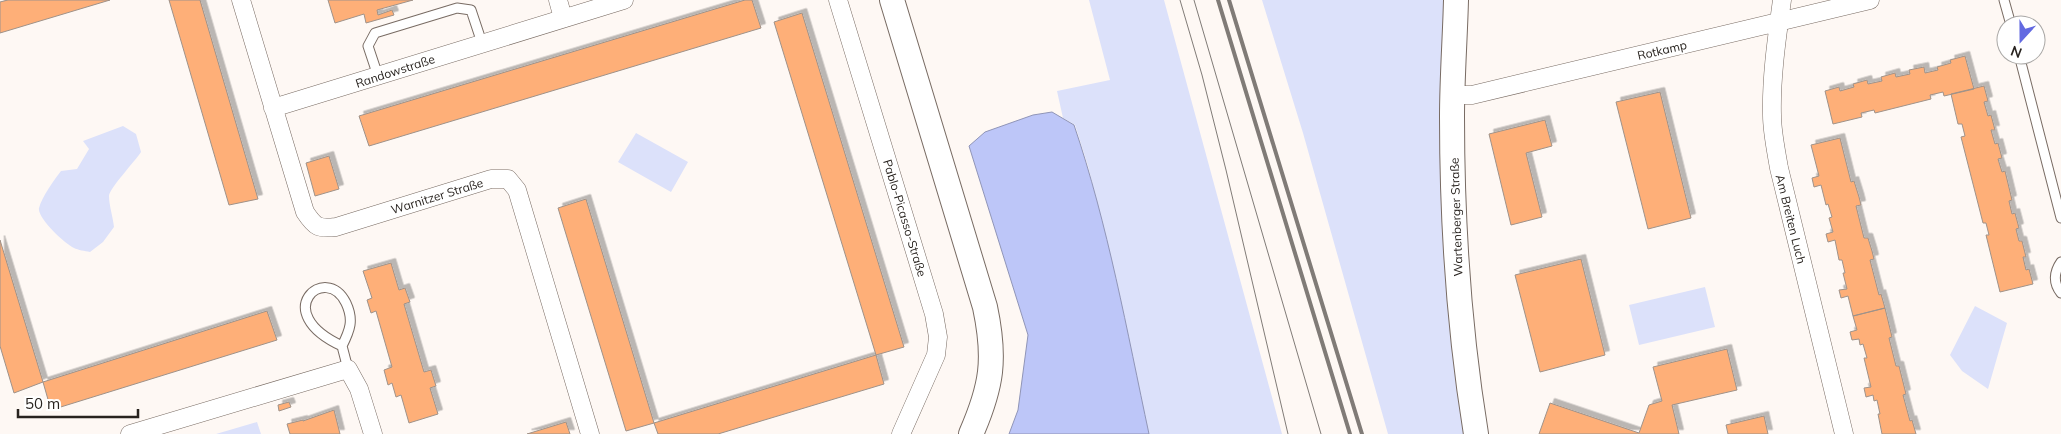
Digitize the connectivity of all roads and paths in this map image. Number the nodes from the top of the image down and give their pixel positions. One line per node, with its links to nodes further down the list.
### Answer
1 (241, 0): 17 (street)
2 (558, 0): 11 (street)
3 (624, 0): 11 (street, Randowstraße)
4 (838, 0): 26 (street, Pablo-Picasso-Straße)
5 (892, 0): 27 (main road)
6 (1456, 0): 16 (main road, Wartenberger Straße)
7 (1782, 0): 12 (street, Am Breiten Luch)
8 (1870, 0): 12 (street, Rotkamp)
9 (2004, 0): 10 (lane)
10 (2008, 15)
11 (563, 18): 13 (street, Randowstraße)
12 (1779, 22): 16 (street, Rotkamp); 29 (street, Am Breiten Luch)
13 (482, 43): 15 (street, Randowstraße); 15 (lane)
14 (2022, 65): 18 (lane)
15 (378, 76): 17 (street, Randowstraße)
16 (1452, 95): 28 (main road, Wartenberger Straße)
17 (273, 108): 25 (street, Warnitzer Straße)
18 (2061, 218)
19 (2061, 262): 20 (lane)
20 (2061, 293)
21 (342, 346): 21 (lane); 22 (lane)
22 (348, 369): 23 (street); 24 (street)
23 (130, 434)
24 (373, 434)
25 (590, 434)
26 (900, 434)
27 (970, 434)
28 (1476, 434)
29 (1844, 434)

